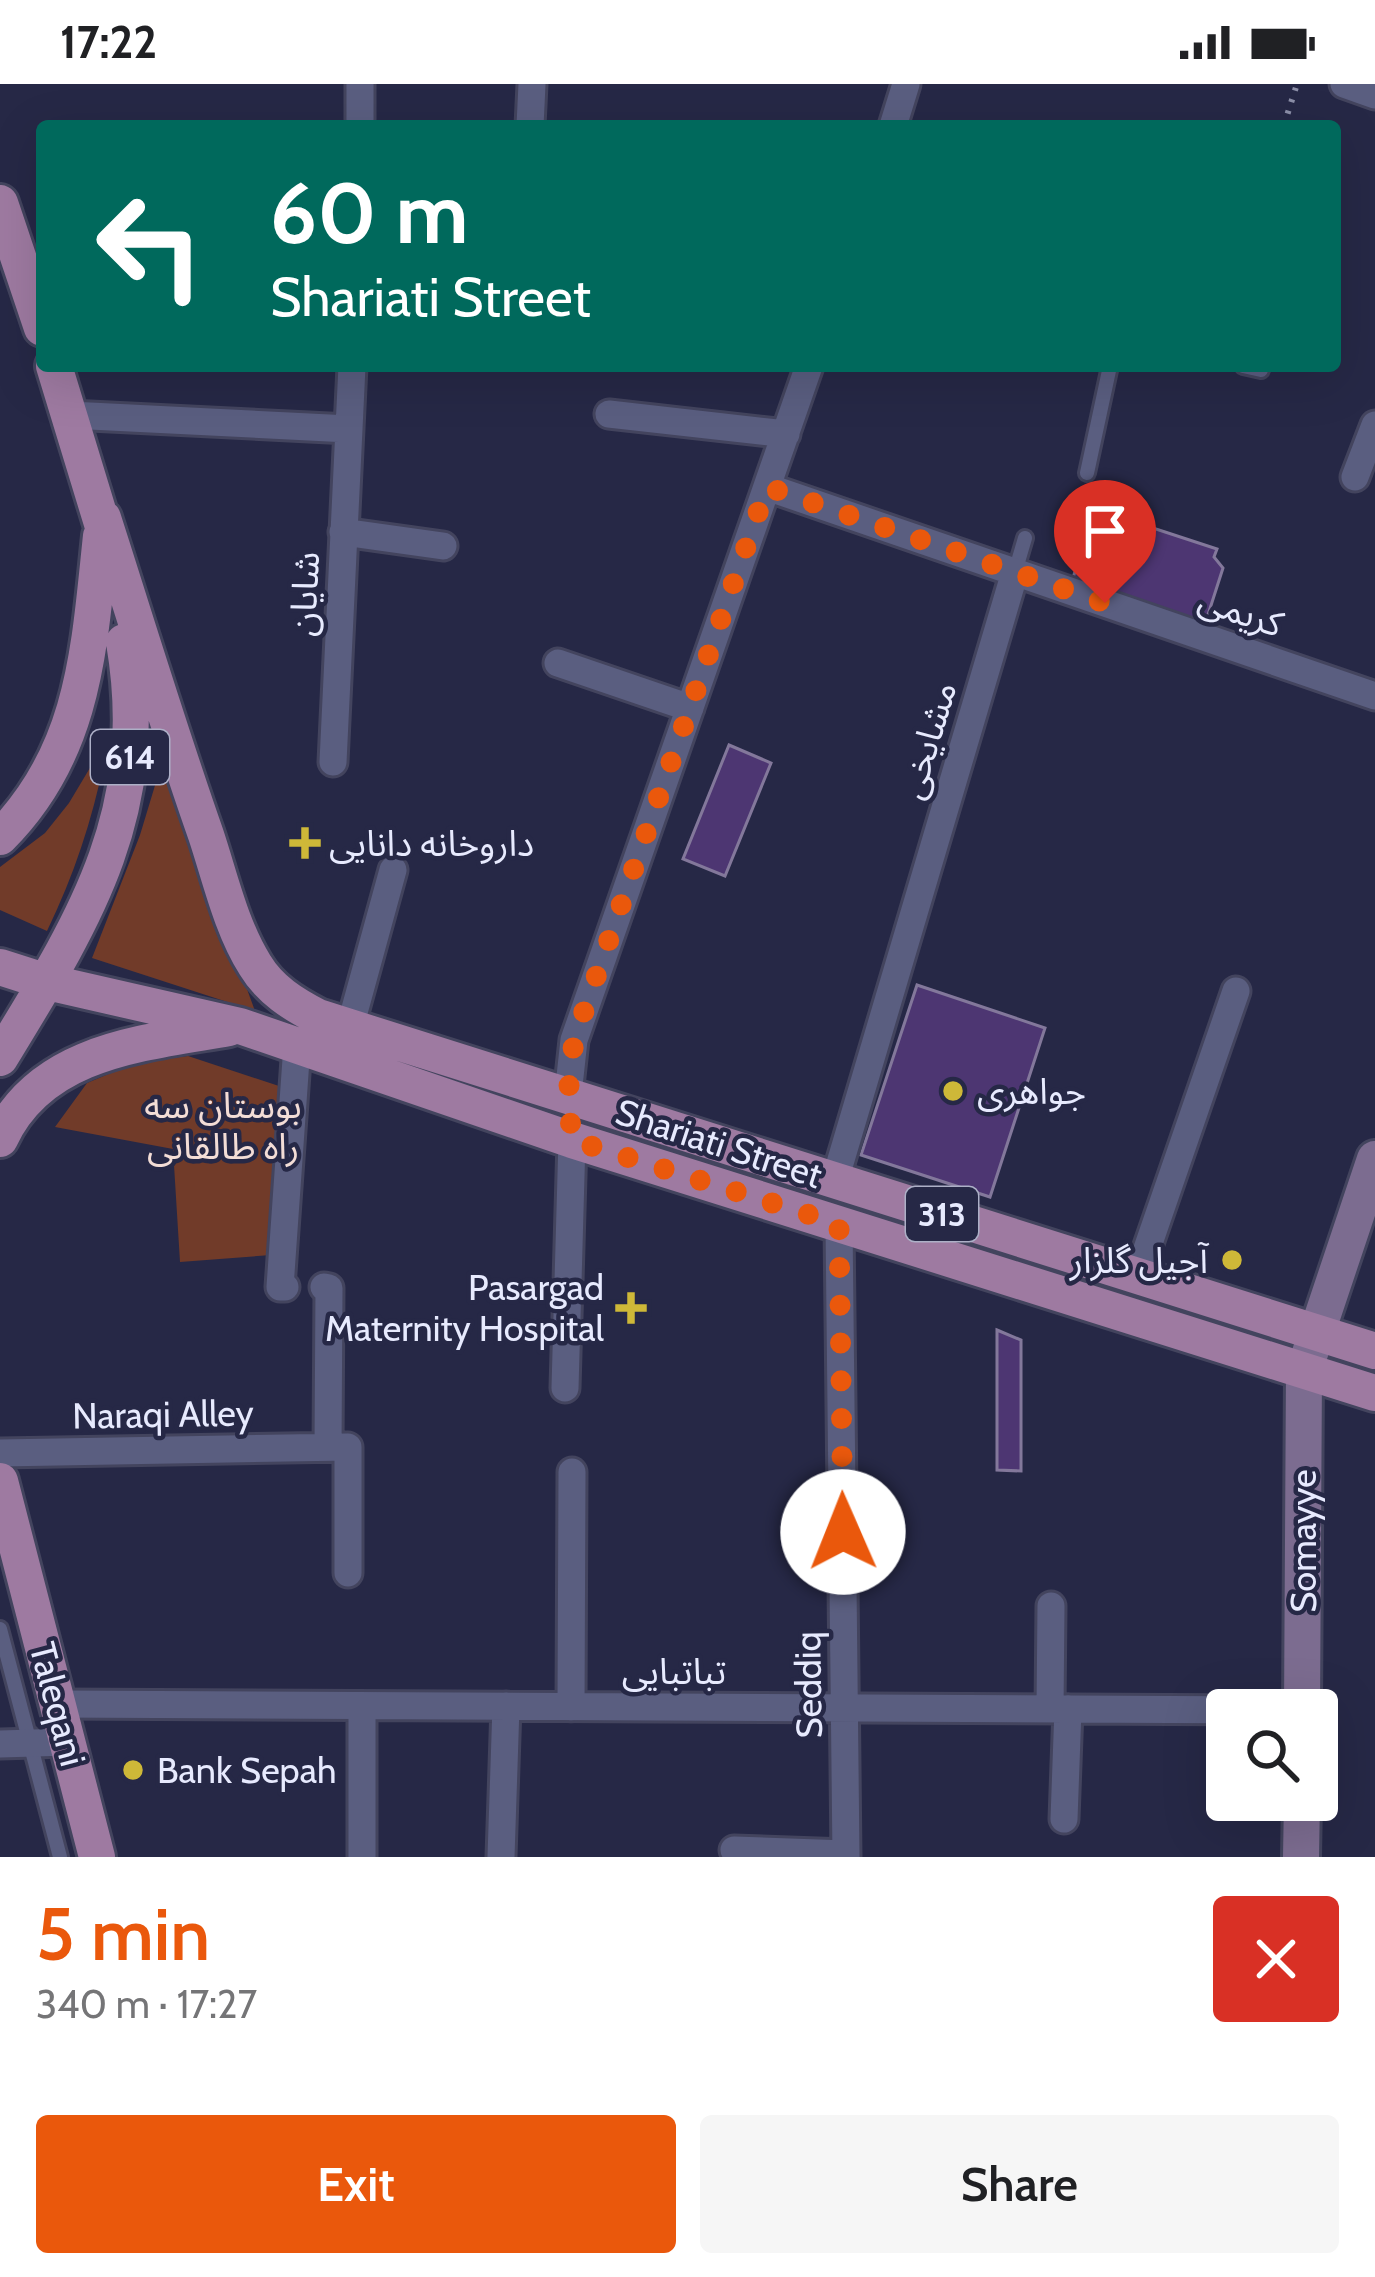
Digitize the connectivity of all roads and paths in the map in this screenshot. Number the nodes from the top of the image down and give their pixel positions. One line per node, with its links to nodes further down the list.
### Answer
1 (360, 84): 7 (street)
2 (532, 84): 8 (street)
3 (906, 84): 9 (street)
4 (1297, 84): 10 (path)
5 (1344, 84): 6 (street)
6 (1375, 95)
7 (360, 120)
8 (530, 120)
9 (895, 120)
10 (1286, 120)
11 (0, 203): 12 (main road)
12 (10, 265): 13 (main road)
13 (36, 316)
14 (56, 372): 19 (main road, 614)
15 (352, 372): 21 (street, شایان)
16 (807, 372): 22 (street)
17 (1109, 372): 23 (lane)
18 (609, 414): 22 (street)
19 (70, 415): 21 (street); 26 (main road, 614)
20 (1375, 425): 24 (street)
21 (349, 429): 27 (street, شایان)
22 (786, 434): 25 (street)
23 (1087, 473)
24 (1355, 477)
25 (767, 487): 30 (street); 33 (street)
26 (103, 518): 35 (main road); 38 (main road, 614); 41 (main road, Shariati Street / 313)
27 (343, 532): 29 (street); 34 (street, شایان)
28 (1025, 538): 30 (lane)
29 (443, 546)
30 (1015, 572): 32 (street, کریمی); 48 (street, مشایخی)
31 (558, 663): 33 (street)
32 (1375, 695)
33 (690, 708): 44 (street)
34 (333, 762)
35 (0, 837)
36 (392, 870): 41 (street)
37 (0, 967): 38 (main road, Shariati Street / 313)
38 (47, 982): 40 (main road, Shariati Street / 313); 43 (main road)
39 (1237, 991): 50 (street)
40 (240, 1026): 42 (main road, Shariati Street / 313); 45 (main road)
41 (350, 1027): 44 (main road, Shariati Street / 313)
42 (297, 1045): 46 (main road, Shariati Street / 313); 51 (street)
43 (0, 1058)
44 (568, 1095): 46 (main road); 48 (main road, Shariati Street / 313)
45 (0, 1139)
46 (572, 1140): 49 (main road, Shariati Street / 313); 56 (street)
47 (1375, 1159): 53 (main road, Somayye)
48 (835, 1180): 50 (main road, Shariati Street / 313)
49 (839, 1224): 55 (main road, Shariati Street / 313); 70 (street, Seddiq)
50 (1138, 1275): 53 (main road, Shariati Street / 313)
51 (285, 1287)
52 (324, 1287): 58 (street)
53 (1316, 1331): 54 (main road, Shariati Street / 313); 55 (main road, Somayye)
54 (1375, 1351)
55 (1304, 1371): 57 (main road, Shariati Street / 313); 65 (main road, Somayye)
56 (565, 1388)
57 (1375, 1394)
58 (328, 1448): 59 (street, Naraqi Alley); 62 (street)
59 (0, 1453)
60 (572, 1472): 69 (street)
61 (0, 1481): 66 (main road, Taleqani)
62 (348, 1574)
63 (1051, 1606): 71 (street)
64 (0, 1629): 74 (lane)
65 (1302, 1689)
66 (58, 1704): 67 (street, تباتبایی); 73 (main road, Taleqani)
67 (362, 1706): 68 (street, تباتبایی); 82 (street)
68 (506, 1706): 69 (street, تباتبایی); 83 (street)
69 (571, 1707): 70 (street, تباتبایی)
70 (844, 1708): 71 (street, تباتبایی); 79 (street, Seddiq)
71 (1059, 1709): 72 (street, تباتبایی); 76 (street)
72 (1206, 1710)
73 (68, 1742): 74 (street); 81 (main road, Taleqani)
74 (30, 1743): 75 (street); 80 (lane)
75 (0, 1744)
76 (1064, 1819)
77 (1301, 1821): 84 (main road)
78 (734, 1850): 79 (street)
79 (846, 1856)
80 (60, 1857)
81 (98, 1857)
82 (362, 1857)
83 (501, 1857)
84 (1301, 1857)

